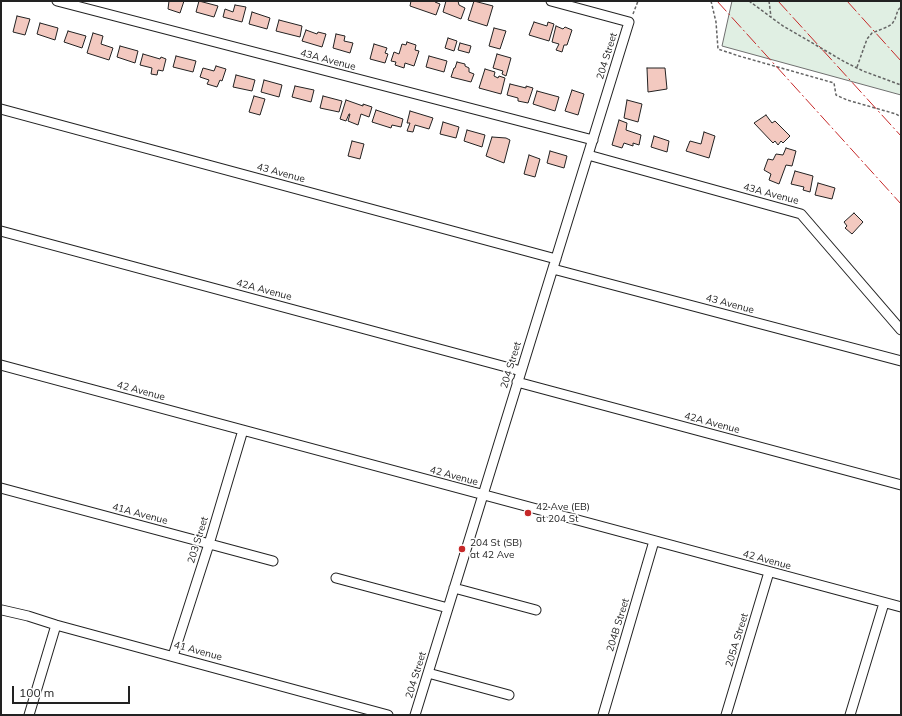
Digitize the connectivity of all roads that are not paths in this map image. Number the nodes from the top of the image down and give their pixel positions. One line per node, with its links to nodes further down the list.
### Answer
1 (57, 1): 4 (street, 43A Avenue)
2 (551, 1): 4 (street, 204 Street)
3 (1, 110): 7 (street, 43 Avenue)
4 (593, 140): 5 (street, 204 Street)
5 (588, 155): 7 (street, 204 Street); 9 (street, 43A Avenue)
6 (1, 231): 12 (street, 42A Avenue)
7 (556, 259): 8 (street, 204 Street)
8 (553, 269): 10 (street, 43 Avenue); 12 (street, 204 Street)
9 (901, 330)
10 (901, 361)
11 (1, 365): 14 (street, 42 Avenue)
12 (521, 371): 13 (street, 204 Street)
13 (517, 382): 15 (street, 42A Avenue); 17 (street, 204 Street)
14 (243, 430): 17 (street, 42 Avenue); 19 (street, 203 Street)
15 (901, 485)
16 (1, 488): 19 (street, 41A Avenue)
17 (482, 495): 18 (street, 42 Avenue); 23 (street, 204 Street)
18 (654, 541): 21 (street, 42 Avenue); 36 (street, 204B Street)
19 (209, 544): 20 (street, 41A Avenue); 30 (street, 203 Street)
20 (273, 562)
21 (769, 572): 24 (street, 42 Avenue); 37 (street, 205A Street)
22 (336, 578): 26 (street)
23 (454, 588): 26 (street, 204 Street); 28 (street)
24 (884, 603): 25 (street, 42 Avenue); 38 (street)
25 (901, 607)
26 (448, 608): 31 (street, 204 Street)
27 (2, 610): 29 (street, 41 Avenue)
28 (536, 610)
29 (56, 625): 30 (street, 41 Avenue); 33 (street)
30 (173, 656): 34 (street, 41 Avenue)
31 (428, 673): 32 (street); 35 (street, 204 Street)
32 (509, 695)
33 (29, 715)
34 (388, 715)
35 (415, 715)
36 (603, 715)
37 (726, 715)
38 (850, 715)

